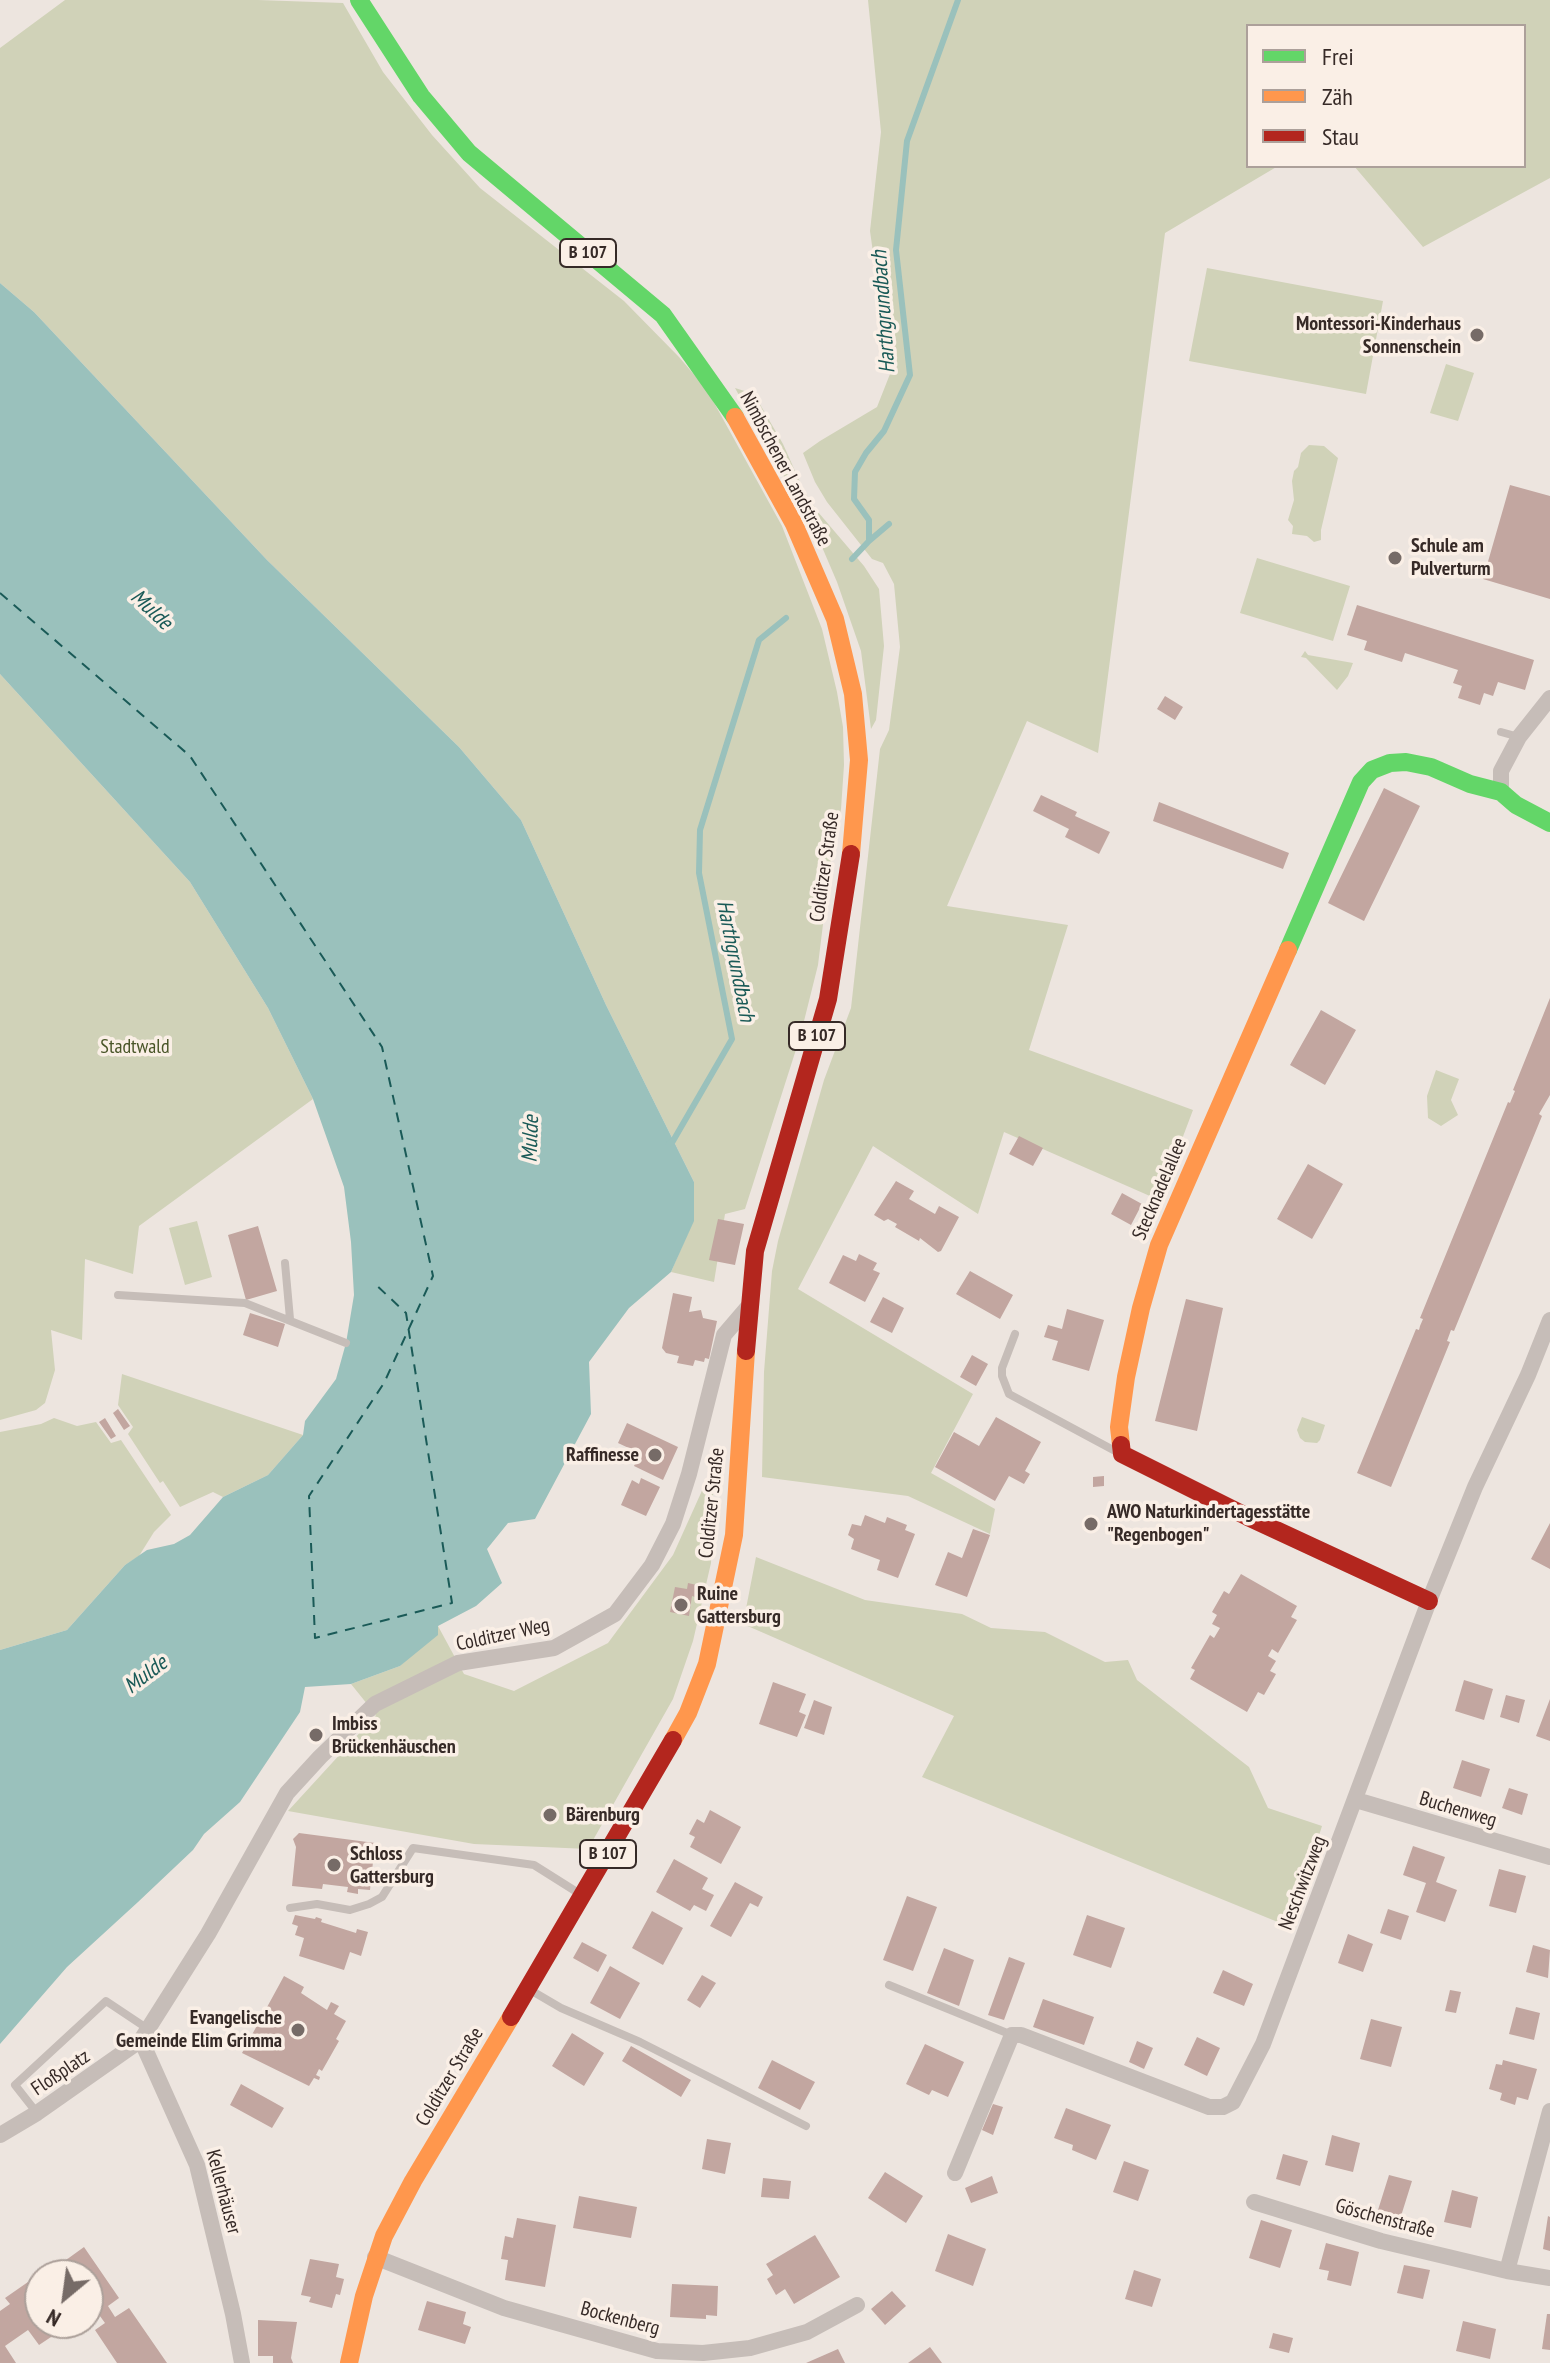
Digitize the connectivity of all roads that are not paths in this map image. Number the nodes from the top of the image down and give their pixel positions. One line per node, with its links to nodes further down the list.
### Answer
1 (359, 0): 5 (main road, Nimbschener Landstraße / B 107)
2 (1550, 698): 4 (street)
3 (1501, 732): 4 (lane)
4 (1519, 737): 6 (street)
5 (859, 760): 10 (main road, Colditzer Straße / B 107)
6 (1501, 792): 7 (main road, Stecknadelallee); 15 (main road, Stecknadelallee)
7 (1550, 823)
8 (285, 1263): 11 (lane)
9 (118, 1295): 11 (lane)
10 (749, 1306): 19 (main road, Colditzer Straße / B 107); 23 (street, Colditzer Weg)
11 (290, 1319): 14 (lane)
12 (1550, 1320): 16 (street, Neschwitzweg)
13 (1015, 1334): 15 (lane)
14 (346, 1343)
15 (1122, 1454): 16 (main road)
16 (1429, 1601): 17 (street, Neschwitzweg)
17 (1356, 1800): 18 (street, Buchenweg); 24 (street, Neschwitzweg)
18 (1550, 1857)
19 (584, 1896): 20 (lane); 22 (main road, Colditzer Straße / B 107)
20 (290, 1908)
21 (889, 1985): 24 (lane)
22 (528, 1989): 27 (lane); 31 (main road, Colditzer Straße / B 107)
23 (145, 2035): 26 (street, Floßplatz); 26 (lane); 35 (street, Kellerhäuser)
24 (1012, 2035): 29 (street)
25 (1550, 2111): 32 (street)
26 (37, 2113): 28 (street, Floßplatz)
27 (806, 2126)
28 (0, 2135)
29 (955, 2173)
30 (1254, 2202): 32 (street, Göschenstraße)
31 (375, 2257): 34 (street, Bockenberg); 36 (main road, Colditzer Straße / B 107)
32 (1507, 2271): 33 (street, Göschenstraße)
33 (1550, 2278)
34 (857, 2305)
35 (242, 2363)
36 (349, 2363)

